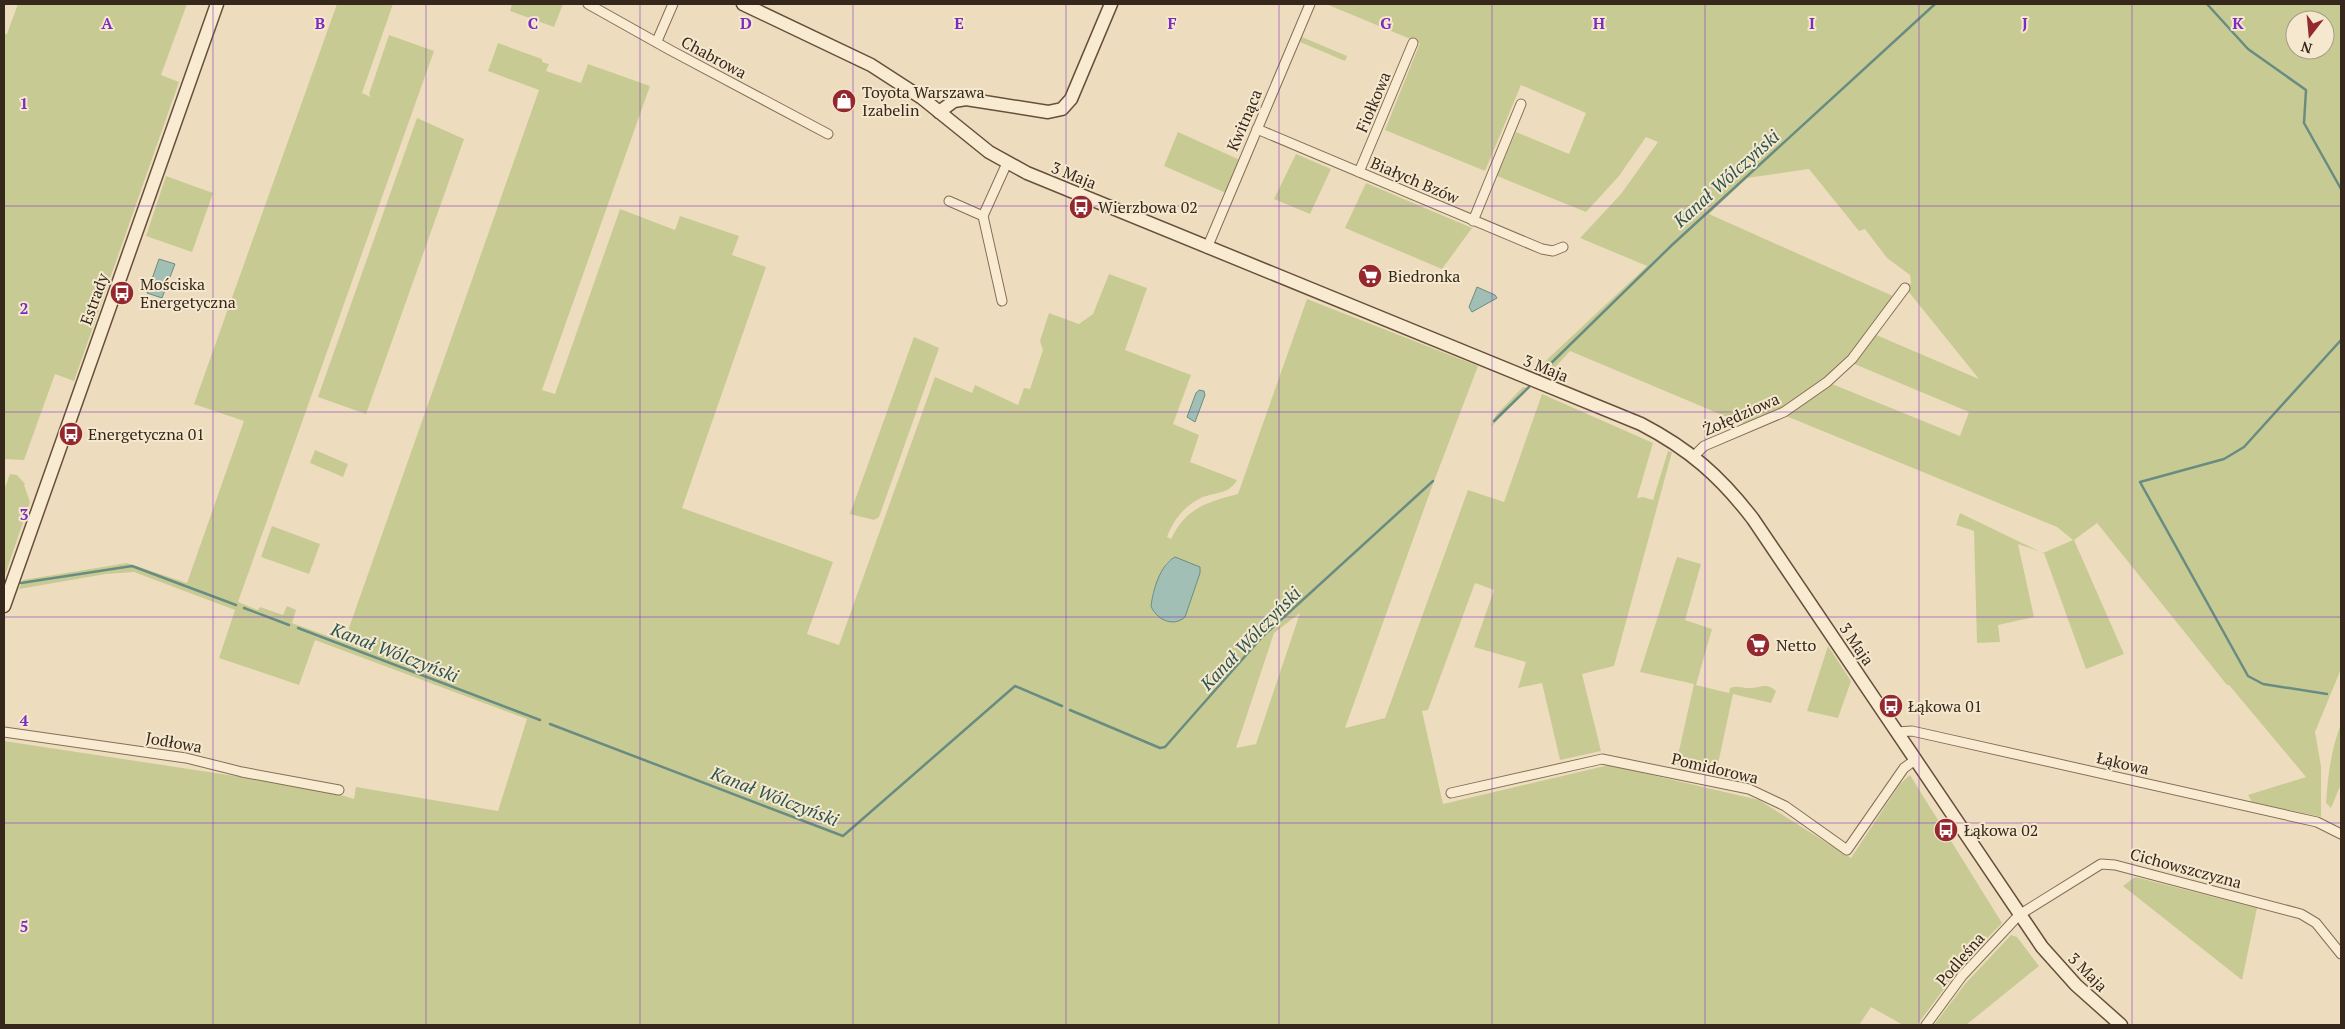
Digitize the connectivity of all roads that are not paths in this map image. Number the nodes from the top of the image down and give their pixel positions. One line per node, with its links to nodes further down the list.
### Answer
1 (217, 4): 23 (street, Estrady)
2 (588, 4): 7 (street, Chabrowa)
3 (673, 4): 7 (street)
4 (743, 4): 10 (street, 3 Maja)
5 (1111, 4): 10 (street)
6 (1310, 4): 11 (street, Kwitnąca)
7 (657, 41): 12 (street, Chabrowa)
8 (1413, 44): 14 (street, Fiołkowa)
9 (1521, 104): 17 (street)
10 (939, 112): 13 (street, 3 Maja)
11 (1257, 129): 14 (street, Białych Bzów); 19 (street, Kwitnąca)
12 (828, 134)
13 (1007, 163): 16 (street); 19 (street, 3 Maja)
14 (1360, 172): 17 (street, Białych Bzów)
15 (949, 201): 16 (street)
16 (983, 216): 21 (street)
17 (1473, 221): 18 (street, Białych Bzów)
18 (1563, 247)
19 (1207, 248): 22 (street, 3 Maja)
20 (1905, 288): 22 (street, Żołędziowa)
21 (1002, 301)
22 (1694, 456): 25 (street, 3 Maja)
23 (4, 606)
24 (4, 732): 27 (street, Jodłowa)
25 (1896, 732): 26 (street, 3 Maja); 29 (street, Łąkowa)
26 (1915, 760): 28 (street, Pomidorowa); 30 (street, 3 Maja)
27 (339, 790)
28 (1451, 793)
29 (2341, 834)
30 (2019, 915): 31 (street, Cichowszczyzna); 32 (street, Podleśna); 33 (street, 3 Maja)
31 (2341, 954)
32 (1926, 1025)
33 (2121, 1025)

